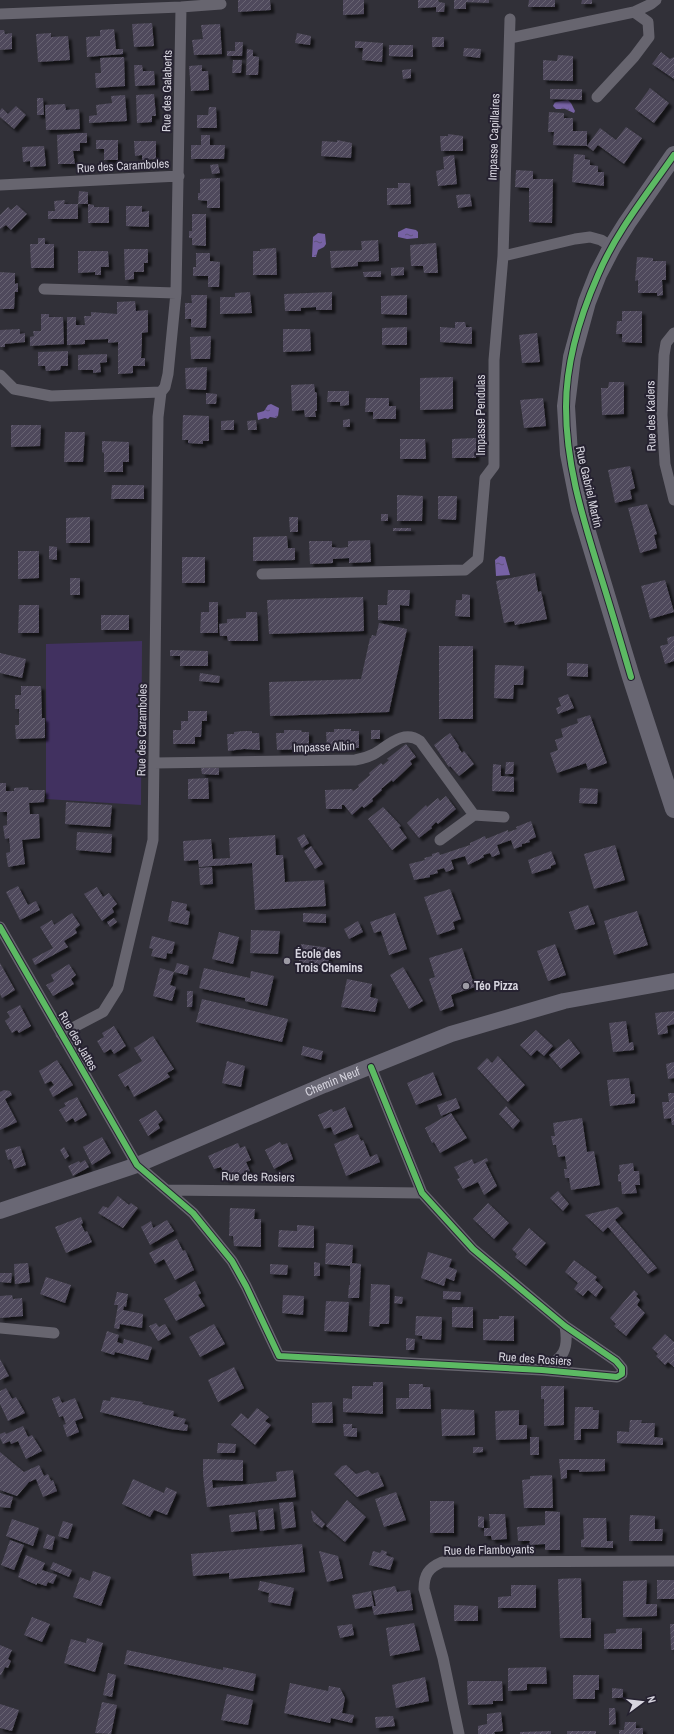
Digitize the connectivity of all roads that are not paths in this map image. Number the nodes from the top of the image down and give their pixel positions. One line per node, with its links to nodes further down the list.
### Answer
1 (656, 0): 4 (street)
2 (221, 4): 3 (street)
3 (181, 7): 5 (street); 10 (street, Rue des Galaberts)
4 (634, 12): 7 (street); 8 (street)
5 (0, 14)
6 (510, 19): 7 (street, Impasse Capillaires)
7 (510, 38): 13 (street, Impasse Capillaires)
8 (597, 97)
9 (674, 155): 12 (main road, Rue Gabriel Martin)
10 (178, 176): 11 (street, Rue des Caramboles); 15 (street, Rue des Caramboles)
11 (0, 185)
12 (612, 247): 13 (street); 22 (main road, Rue Gabriel Martin)
13 (503, 256): 20 (street, Impasse Pendulas)
14 (44, 289): 15 (street)
15 (176, 293): 18 (street, Rue des Caramboles)
16 (674, 333): 19 (street, Rue des Kaders)
17 (0, 375): 18 (street)
18 (160, 392): 21 (street, Rue des Caramboles)
19 (674, 500)
20 (262, 574)
21 (154, 763): 23 (street, Impasse Albin); 29 (street, Rue des Caramboles)
22 (672, 804): 25 (main road, Rue Gabriel Martin)
23 (474, 815): 24 (street); 26 (street)
24 (504, 817)
25 (674, 820)
26 (440, 840)
27 (0, 927): 29 (street, Rue des Jattes)
28 (674, 981): 30 (street, Chemin Neuf)
29 (61, 1034): 31 (street, Rue des Jattes)
30 (371, 1067): 31 (street, Chemin Neuf); 33 (street, Rue des Rosiers)
31 (137, 1165): 32 (street, Rue des Rosiers); 34 (street, Chemin Neuf)
32 (166, 1190): 33 (street, Rue des Rosiers); 38 (street, Rue des Rosiers)
33 (422, 1193): 35 (street, Rue des Rosiers)
34 (0, 1211)
35 (565, 1326): 38 (street, Rue des Rosiers); 38 (street, Rue des Rosiers)
36 (0, 1328): 37 (street)
37 (54, 1333)
38 (542, 1370)
39 (674, 1561): 40 (street, Rue de Flamboyants)
40 (459, 1734)

